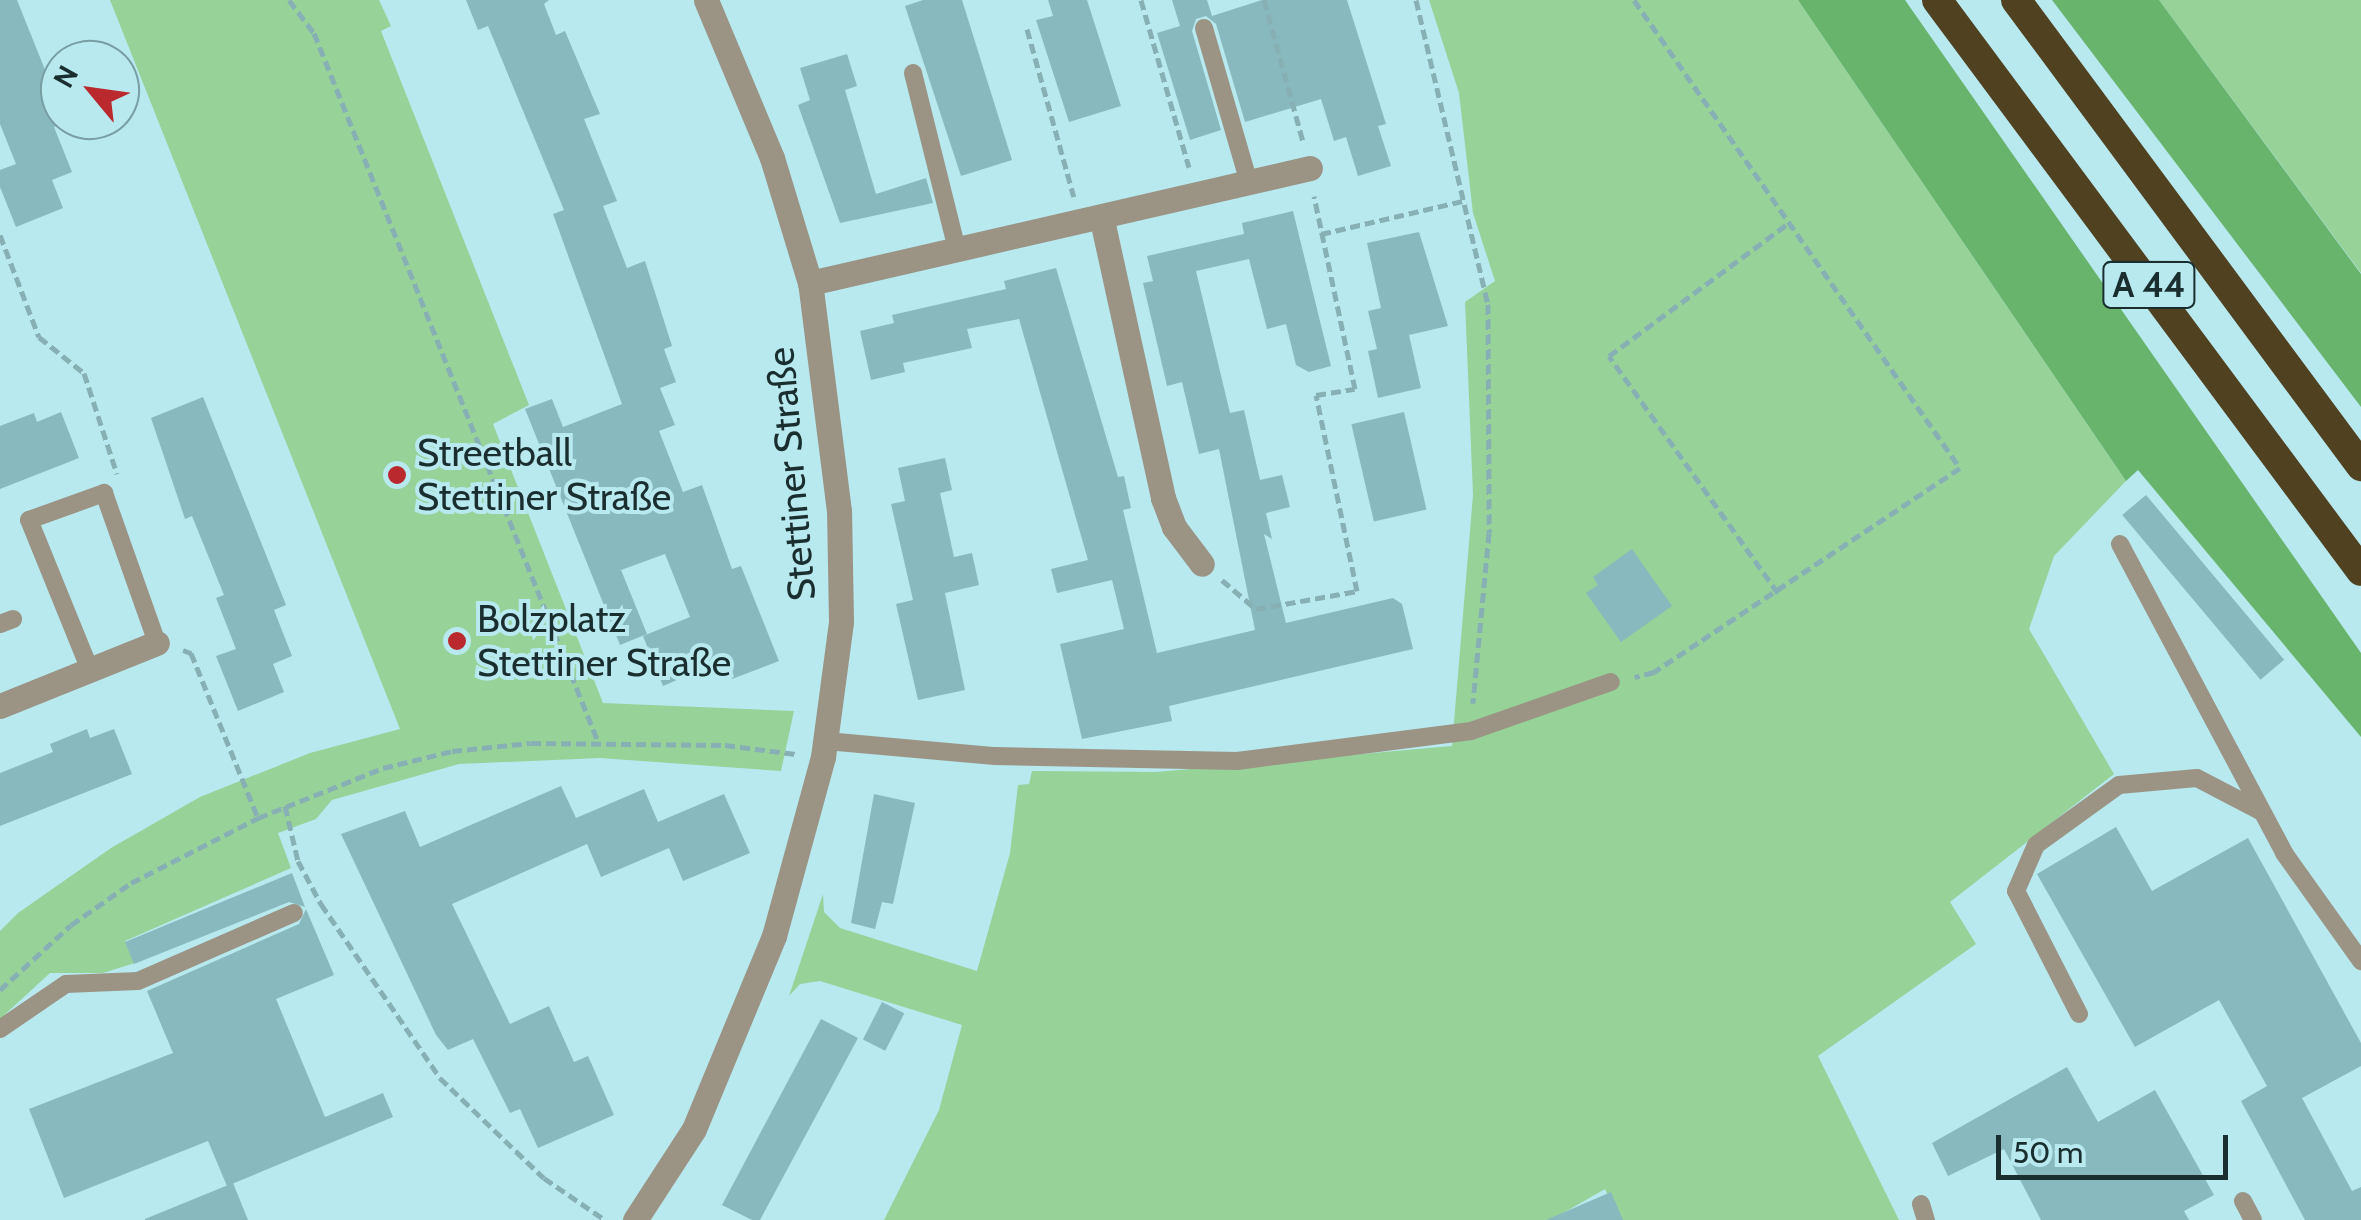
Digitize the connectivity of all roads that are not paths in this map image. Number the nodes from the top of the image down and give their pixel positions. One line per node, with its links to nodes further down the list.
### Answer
1 (706, 0): 10 (street, Stettiner Straße)
2 (1937, 0): 14 (highway, A 44)
3 (2016, 0): 11 (highway, A 44)
4 (1204, 28): 7 (lane)
5 (913, 73): 9 (lane)
6 (1310, 168): 7 (street)
7 (1248, 179): 8 (street)
8 (1092, 222): 9 (street); 13 (street)
9 (957, 249): 10 (street)
10 (810, 283): 19 (street, Stettiner Straße)
11 (2361, 466)
12 (2120, 544): 20 (lane)
13 (1202, 564)
14 (2361, 571)
15 (158, 643): 16 (street); 16 (lane)
16 (90, 670): 18 (street)
17 (1610, 682): 19 (lane)
18 (0, 706)
19 (824, 749): 26 (street, Stettiner Straße)
20 (2262, 812): 22 (lane); 23 (lane)
21 (294, 913): 24 (lane)
22 (2361, 961)
23 (2079, 1014)
24 (0, 1028)
25 (2243, 1201): 27 (lane)
26 (635, 1220)
27 (2254, 1220)

